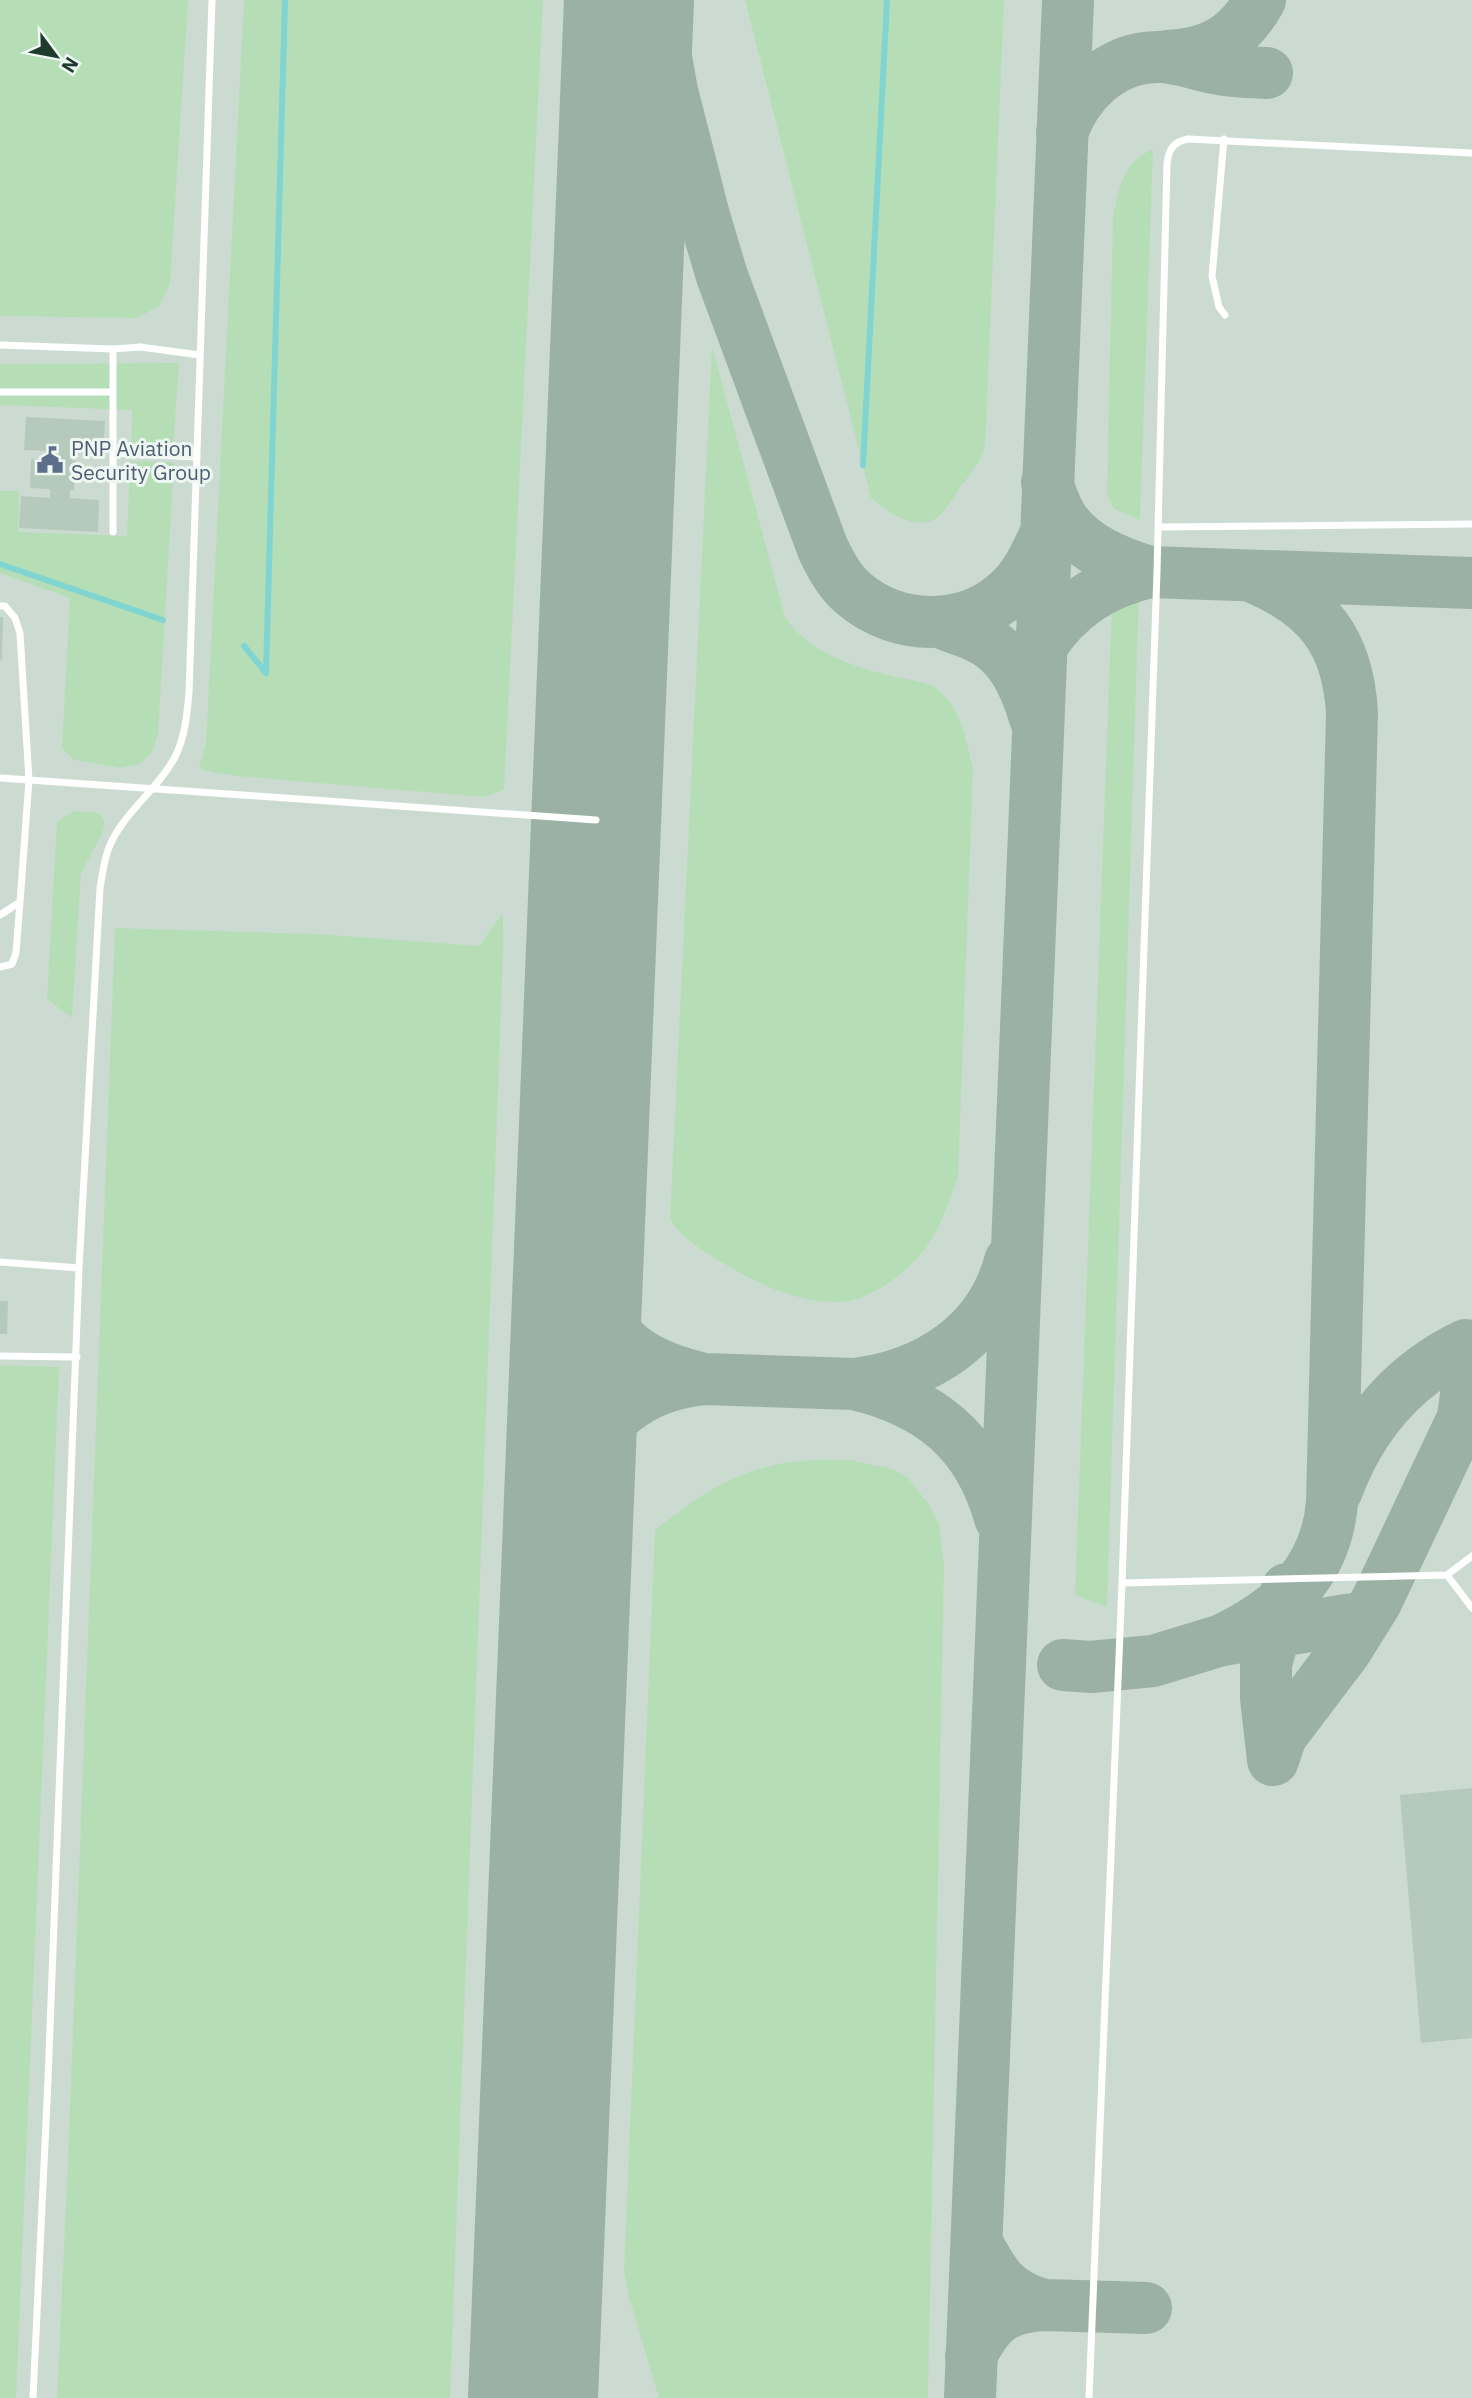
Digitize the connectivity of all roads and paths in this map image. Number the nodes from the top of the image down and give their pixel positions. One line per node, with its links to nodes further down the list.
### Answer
1 (212, 0): 7 (lane)
2 (1224, 139): 3 (lane); 4 (lane); 13 (lane)
3 (1472, 153)
4 (1225, 315)
5 (0, 345): 6 (lane)
6 (113, 349): 7 (lane); 9 (lane)
7 (200, 355): 11 (lane)
8 (0, 392): 9 (lane)
9 (113, 392): 10 (lane)
10 (114, 453): 11 (lane); 14 (lane)
11 (197, 457): 18 (lane)
12 (1472, 524): 13 (lane)
13 (1158, 527): 29 (lane)
14 (113, 532)
15 (0, 606): 17 (lane)
16 (1, 778): 17 (lane)
17 (29, 780): 18 (lane); 20 (lane)
18 (152, 789): 19 (lane); 24 (lane)
19 (596, 820)
20 (20, 902): 21 (lane); 22 (lane)
21 (0, 915)
22 (0, 967)
23 (0, 1262): 24 (lane)
24 (79, 1268): 26 (lane)
25 (0, 1356): 26 (lane)
26 (77, 1357): 31 (lane)
27 (1472, 1556): 28 (lane)
28 (1447, 1575): 29 (lane); 30 (lane)
29 (1122, 1583): 32 (lane)
30 (1472, 1608)
31 (33, 2398)
32 (1089, 2398)

